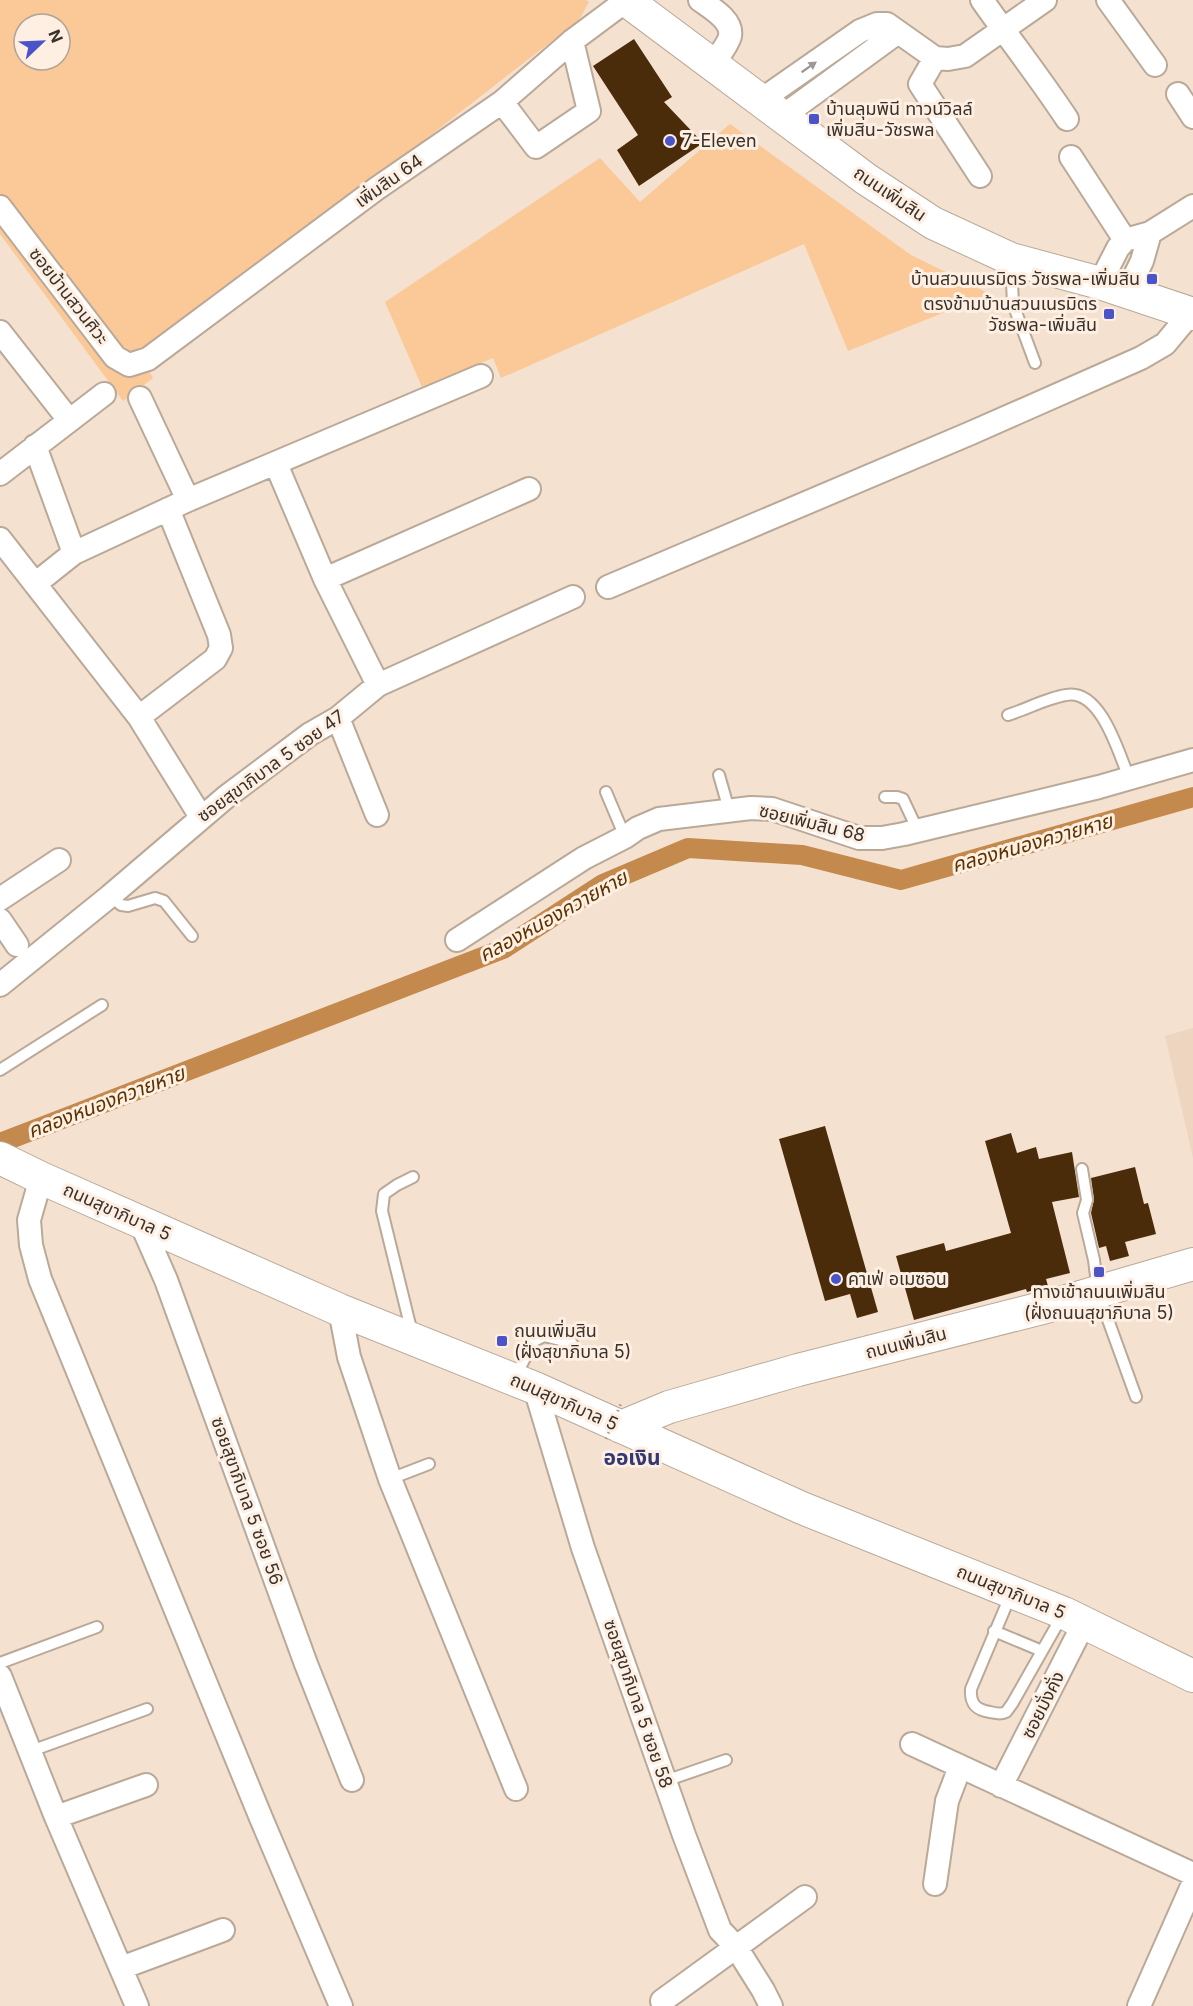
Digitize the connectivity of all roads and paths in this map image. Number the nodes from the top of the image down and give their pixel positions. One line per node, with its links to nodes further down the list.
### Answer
1 (626, 0): 7 (street, เพิ่มสิน 64); 9 (main road, ถนนเพิ่มสิน)
2 (700, 0): 9 (street)
3 (982, 0): 6 (street)
4 (1045, 0): 6 (street)
5 (1108, 0): 10 (street)
6 (1003, 30): 8 (street); 15 (street)
7 (572, 41): 12 (street, เพิ่มสิน 64); 12 (street)
8 (935, 58): 13 (street); 17 (street)
9 (713, 65): 13 (main road, ถนนเพิ่มสิน)
10 (1155, 65)
11 (1178, 94): 14 (street)
12 (502, 102): 26 (street, เพิ่มสิน 64)
13 (772, 108): 22 (main road, ถนนเพิ่มสิน)
14 (1193, 117)
15 (1067, 119)
16 (1071, 157): 21 (street)
17 (980, 176)
18 (1193, 206): 20 (street)
19 (0, 207): 26 (street, ซอยบ้านสวนศิวะ)
20 (1150, 233): 21 (street); 23 (street)
21 (1125, 240): 23 (street)
22 (1011, 259): 23 (main road, ถนนเพิ่มสิน); 27 (lane)
23 (1113, 287): 24 (main road, ถนนเพิ่มสิน)
24 (1191, 314): 41 (street)
25 (0, 332): 31 (street)
26 (148, 359)
27 (1035, 363)
28 (482, 376): 33 (street)
29 (104, 394): 31 (street)
30 (140, 398): 36 (street)
31 (69, 420): 32 (street)
32 (35, 446): 34 (street); 38 (street)
33 (276, 464): 36 (street); 39 (street)
34 (0, 474)
35 (528, 489): 39 (street)
36 (178, 505): 38 (street); 45 (street)
37 (0, 539): 40 (street)
38 (74, 553): 40 (street)
39 (325, 579): 43 (street)
40 (35, 584): 45 (street)
41 (608, 587)
42 (573, 597): 43 (street, ซอยสุขาภิบาล 5 ซอย 47)
43 (378, 685): 46 (street, ซอยสุขาภิบาล 5 ซอย 47)
44 (1008, 715): 49 (lane)
45 (139, 717): 54 (street)
46 (338, 718): 53 (street); 54 (street, ซอยสุขาภิบาล 5 ซอย 47)
47 (1193, 760): 49 (street, ซอยเพิ่มสิน 68)
48 (719, 775): 52 (lane)
49 (1129, 778): 55 (street, ซอยเพิ่มสิน 68)
50 (606, 792): 56 (lane)
51 (885, 797): 55 (lane)
52 (729, 810): 55 (street, ซอยเพิ่มสิน 68); 56 (street, ซอยเพิ่มสิน 68)
53 (377, 815)
54 (201, 817): 58 (street, ซอยสุขาภิบาล 5 ซอย 47)
55 (918, 831)
56 (625, 837): 62 (street, ซอยเพิ่มสิน 68)
57 (59, 860): 59 (street)
58 (110, 896): 61 (lane); 64 (street, ซอยสุขาภิบาล 5 ซอย 47)
59 (0, 899)
60 (0, 920): 63 (street)
61 (192, 936)
62 (457, 940)
63 (17, 945)
64 (0, 985)
65 (102, 1005): 66 (lane)
66 (0, 1070)
67 (1, 1159): 70 (main road, ถนนสุขาภิบาล 5)
68 (1082, 1169): 73 (lane)
69 (413, 1177): 75 (lane)
70 (41, 1178): 71 (main road, ถนนสุขาภิบาล 5); 110 (street)
71 (141, 1222): 74 (main road, ถนนสุขาภิบาล 5); 95 (street, ซอยสุขาภิบาล 5 ซอย 56)
72 (1193, 1264): 73 (main road, ถนนเพิ่มสิน)
73 (1098, 1292): 78 (lane); 79 (main road, ถนนเพิ่มสิน)
74 (340, 1310): 75 (main road, ถนนสุขาภิบาล 5); 81 (street)
75 (414, 1339): 77 (main road, ถนนสุขาภิบาล 5)
76 (572, 1343): 77 (lane)
77 (525, 1383): 79 (main road, ถนนสุขาภิบาล 5); 96 (street, ซอยสุขาภิบาล 5 ซอย 58)
78 (1136, 1397)
79 (616, 1422): 79 (path, bridge); 82 (main road, ถนนสุขาภิบาล 5)
80 (429, 1464): 81 (lane)
81 (390, 1479): 99 (street)
82 (1012, 1592): 83 (main road, ถนนสุขาภิบาล 5); 85 (lane)
83 (1074, 1618): 86 (lane); 89 (main road, ถนนสุขาภิบาล 5); 98 (street, ซอยมั่งคั่ง)
84 (97, 1627): 87 (lane)
85 (994, 1631): 86 (lane); 86 (lane)
86 (1042, 1651)
87 (0, 1663)
88 (0, 1676): 92 (street)
89 (1193, 1676)
90 (147, 1710): 92 (lane)
91 (912, 1744): 94 (street)
92 (31, 1751): 100 (street)
93 (726, 1760): 96 (lane)
94 (960, 1767): 98 (street); 102 (street)
95 (352, 1780)
96 (665, 1781): 106 (street, ซอยสุขาภิบาล 5 ซอย 58)
97 (146, 1785): 100 (street)
98 (1001, 1786): 101 (street)
99 (516, 1789)
100 (56, 1817): 107 (street)
101 (1193, 1874)
102 (935, 1884)
103 (1193, 1884): 112 (street)
104 (805, 1897): 106 (street)
105 (223, 1930): 107 (street)
106 (736, 1947): 108 (street); 111 (street, ซอยสุขาภิบาล 5 ซอย 58)
107 (121, 1968): 109 (street)
108 (662, 2001)
109 (137, 2006)
110 (341, 2006)
111 (771, 2006)
112 (1139, 2006)

